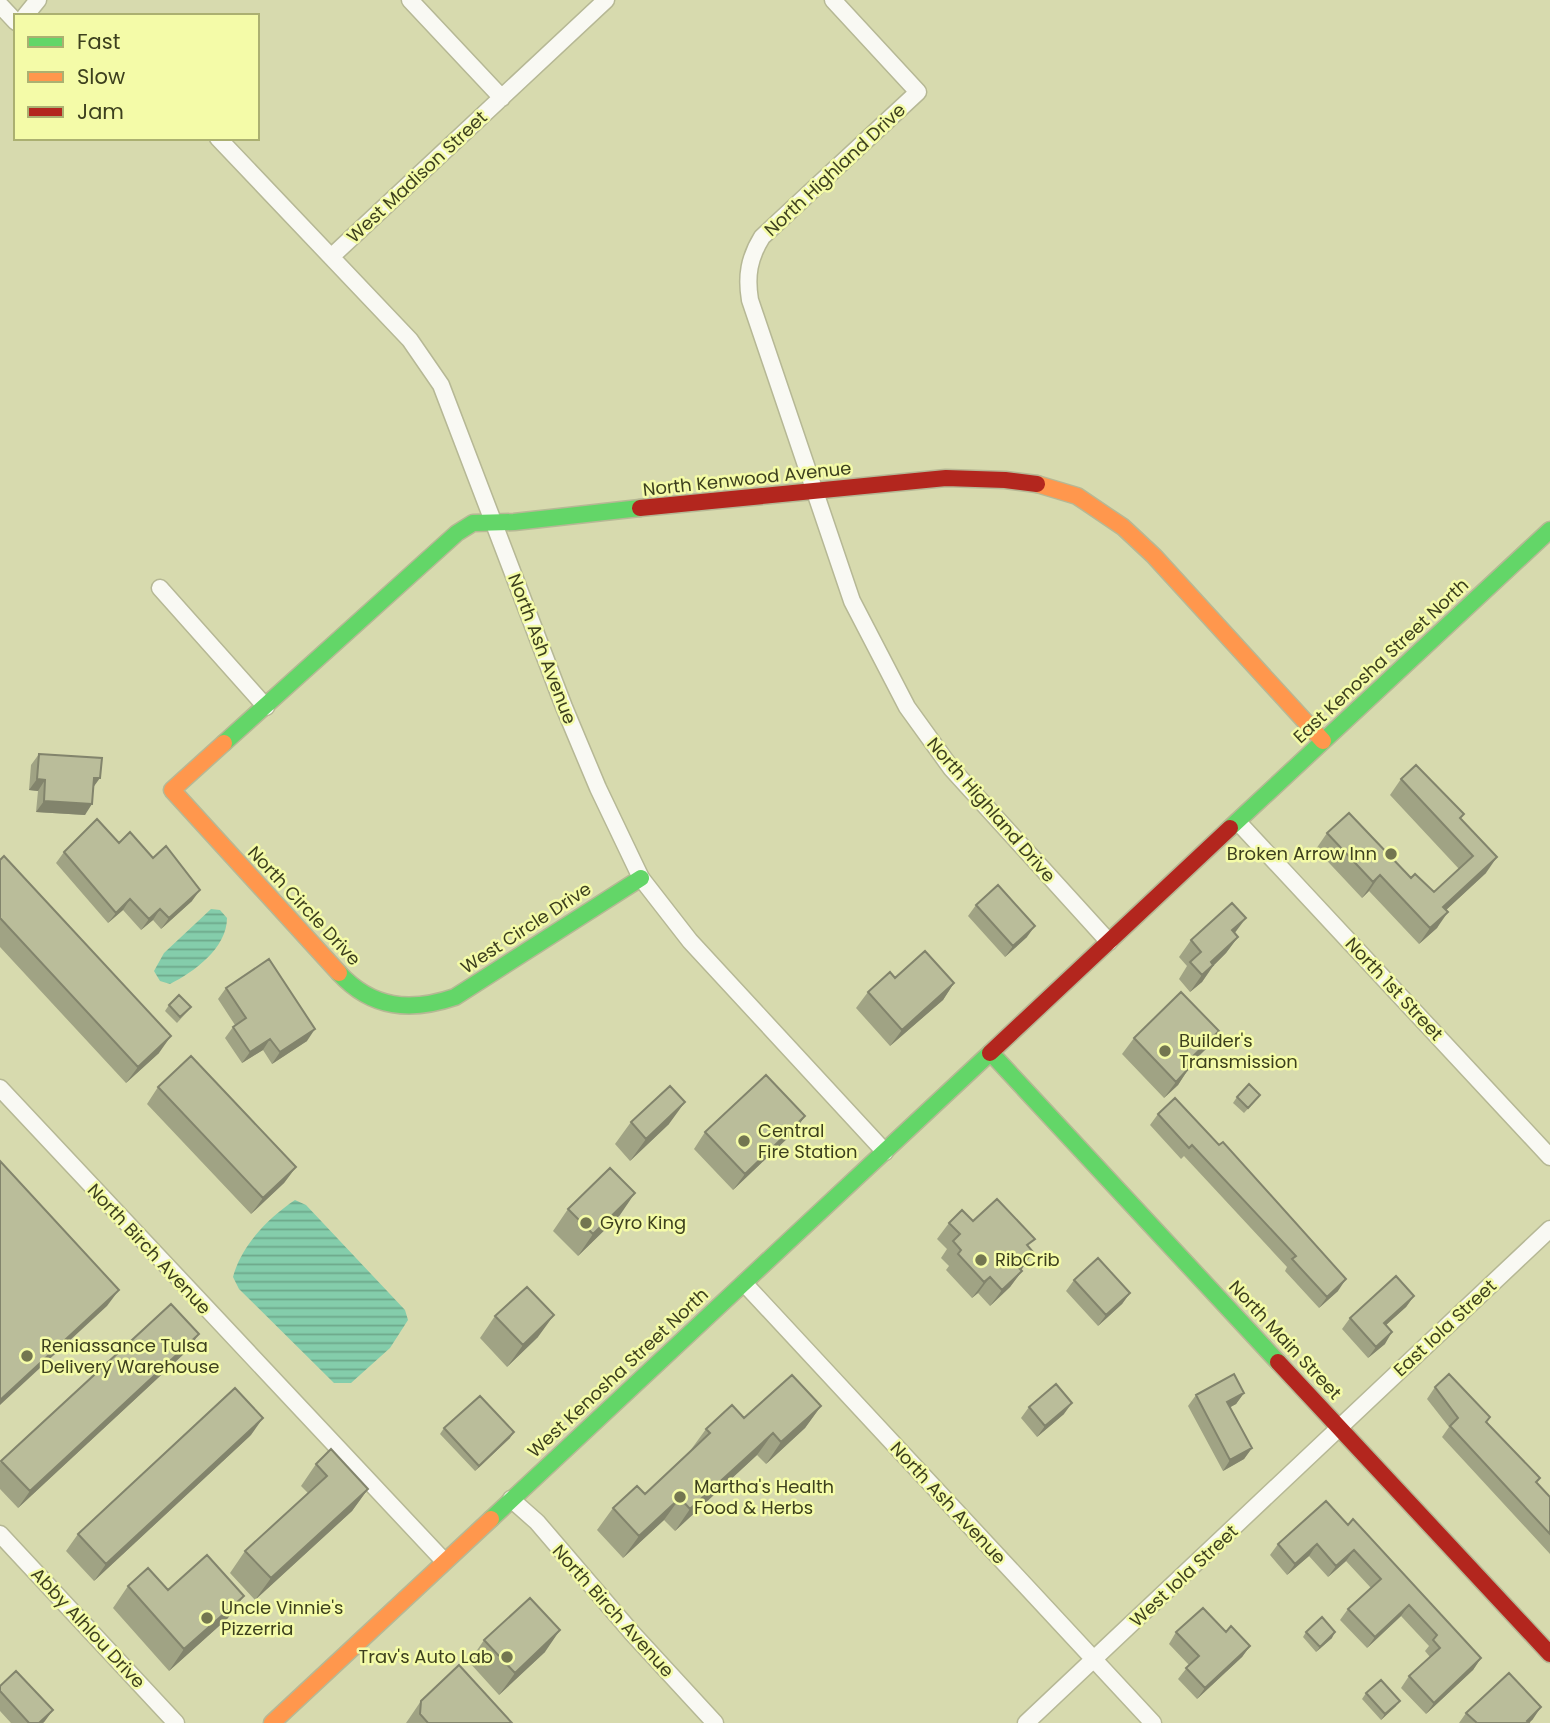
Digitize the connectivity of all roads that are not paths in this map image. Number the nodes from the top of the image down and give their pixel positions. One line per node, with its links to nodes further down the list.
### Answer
1 (38, 0): 6 (street)
2 (410, 0): 8 (street)
3 (606, 0): 8 (street, West Madison Street)
4 (833, 0): 11 (street, North Highland Drive)
5 (0, 5): 7 (street)
6 (26, 14)
7 (14, 20)
8 (502, 97): 10 (street, West Madison Street)
9 (220, 140): 10 (street, North Ash Avenue)
10 (331, 257): 12 (street, North Ash Avenue)
11 (813, 491): 12 (main road, North Kenwood Avenue); 16 (main road, North Kenwood Avenue); 20 (street, North Highland Drive)
12 (493, 521): 15 (main road, North Kenwood Avenue); 19 (street, North Ash Avenue)
13 (1550, 530): 16 (main road, East Kenosha Street North)
14 (160, 589): 15 (street)
15 (266, 707): 17 (main road, North Kenwood Avenue)
16 (1323, 741): 18 (main road, East Kenosha Street North)
17 (172, 790): 21 (main road, North Circle Drive)
18 (1238, 821): 20 (main road, East Kenosha Street North); 25 (street, North 1st Street)
19 (641, 878): 21 (main road, West Circle Drive); 24 (street, North Ash Avenue)
20 (1109, 942): 22 (main road)
21 (430, 1006)
22 (991, 1053): 24 (main road, West Kenosha Street North); 28 (main road, North Main Street)
23 (0, 1088): 31 (street, North Birch Avenue)
24 (885, 1152): 27 (main road, West Kenosha Street North)
25 (1550, 1157)
26 (1550, 1230): 28 (street, East Iola Street)
27 (744, 1283): 29 (main road, West Kenosha Street North); 33 (street, North Ash Avenue)
28 (1341, 1428): 32 (main road, North Main Street); 33 (street, West Iola Street)
29 (510, 1499): 31 (main road, West Kenosha Street North); 36 (street, North Birch Avenue)
30 (0, 1534): 35 (street, Abby Alhlou Drive)
31 (444, 1561): 34 (main road, West Kenosha Street North)
32 (1550, 1654)
33 (1093, 1659): 37 (street, West Iola Street); 38 (street, North Ash Avenue)
34 (276, 1722)
35 (176, 1723)
36 (715, 1723)
37 (1026, 1723)
38 (1153, 1723)

